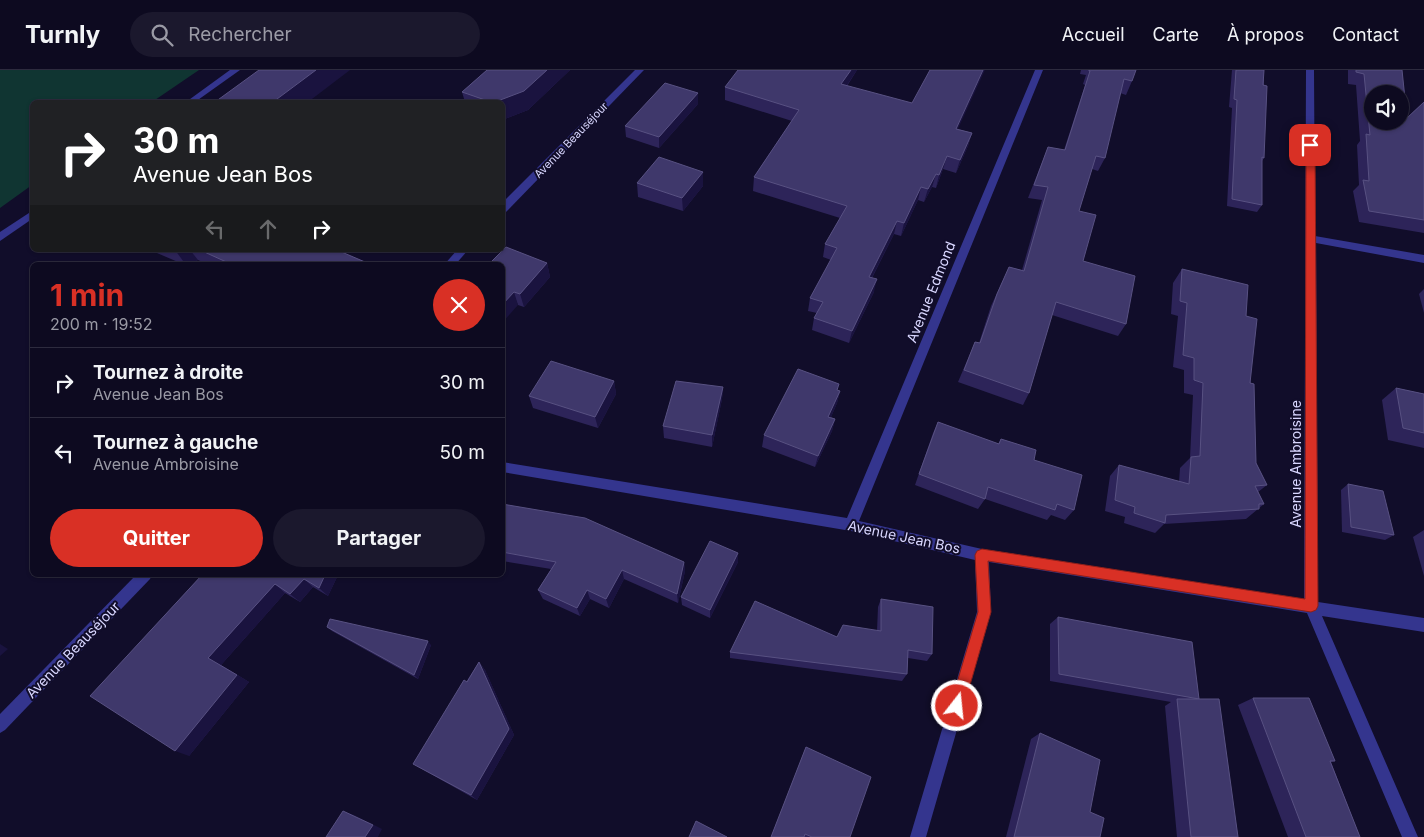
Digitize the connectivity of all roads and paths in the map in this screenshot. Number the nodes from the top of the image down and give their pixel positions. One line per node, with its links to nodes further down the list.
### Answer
1 (236, 70): 5 (street)
2 (640, 70): 6 (street, Avenue Beauséjour)
3 (1039, 70): 14 (street, Avenue Edmond)
4 (1310, 70): 9 (street, Avenue Ambroisine)
5 (193, 100)
6 (505, 207)
7 (30, 216): 8 (street)
8 (0, 238)
9 (1311, 238): 11 (street); 17 (street, Avenue Ambroisine)
10 (461, 252): 12 (street)
11 (1424, 259)
12 (452, 262)
13 (505, 467): 14 (street, Avenue Jean Bos)
14 (851, 525): 15 (street, Avenue Jean Bos)
15 (982, 555): 17 (street, Avenue Jean Bos); 20 (street)
16 (143, 577): 19 (street, Avenue Beauséjour)
17 (1311, 606): 18 (street, Avenue Jean Bos); 21 (street, Avenue Ambroisine)
18 (1424, 625)
19 (0, 725)
20 (918, 837)
21 (1410, 837)

